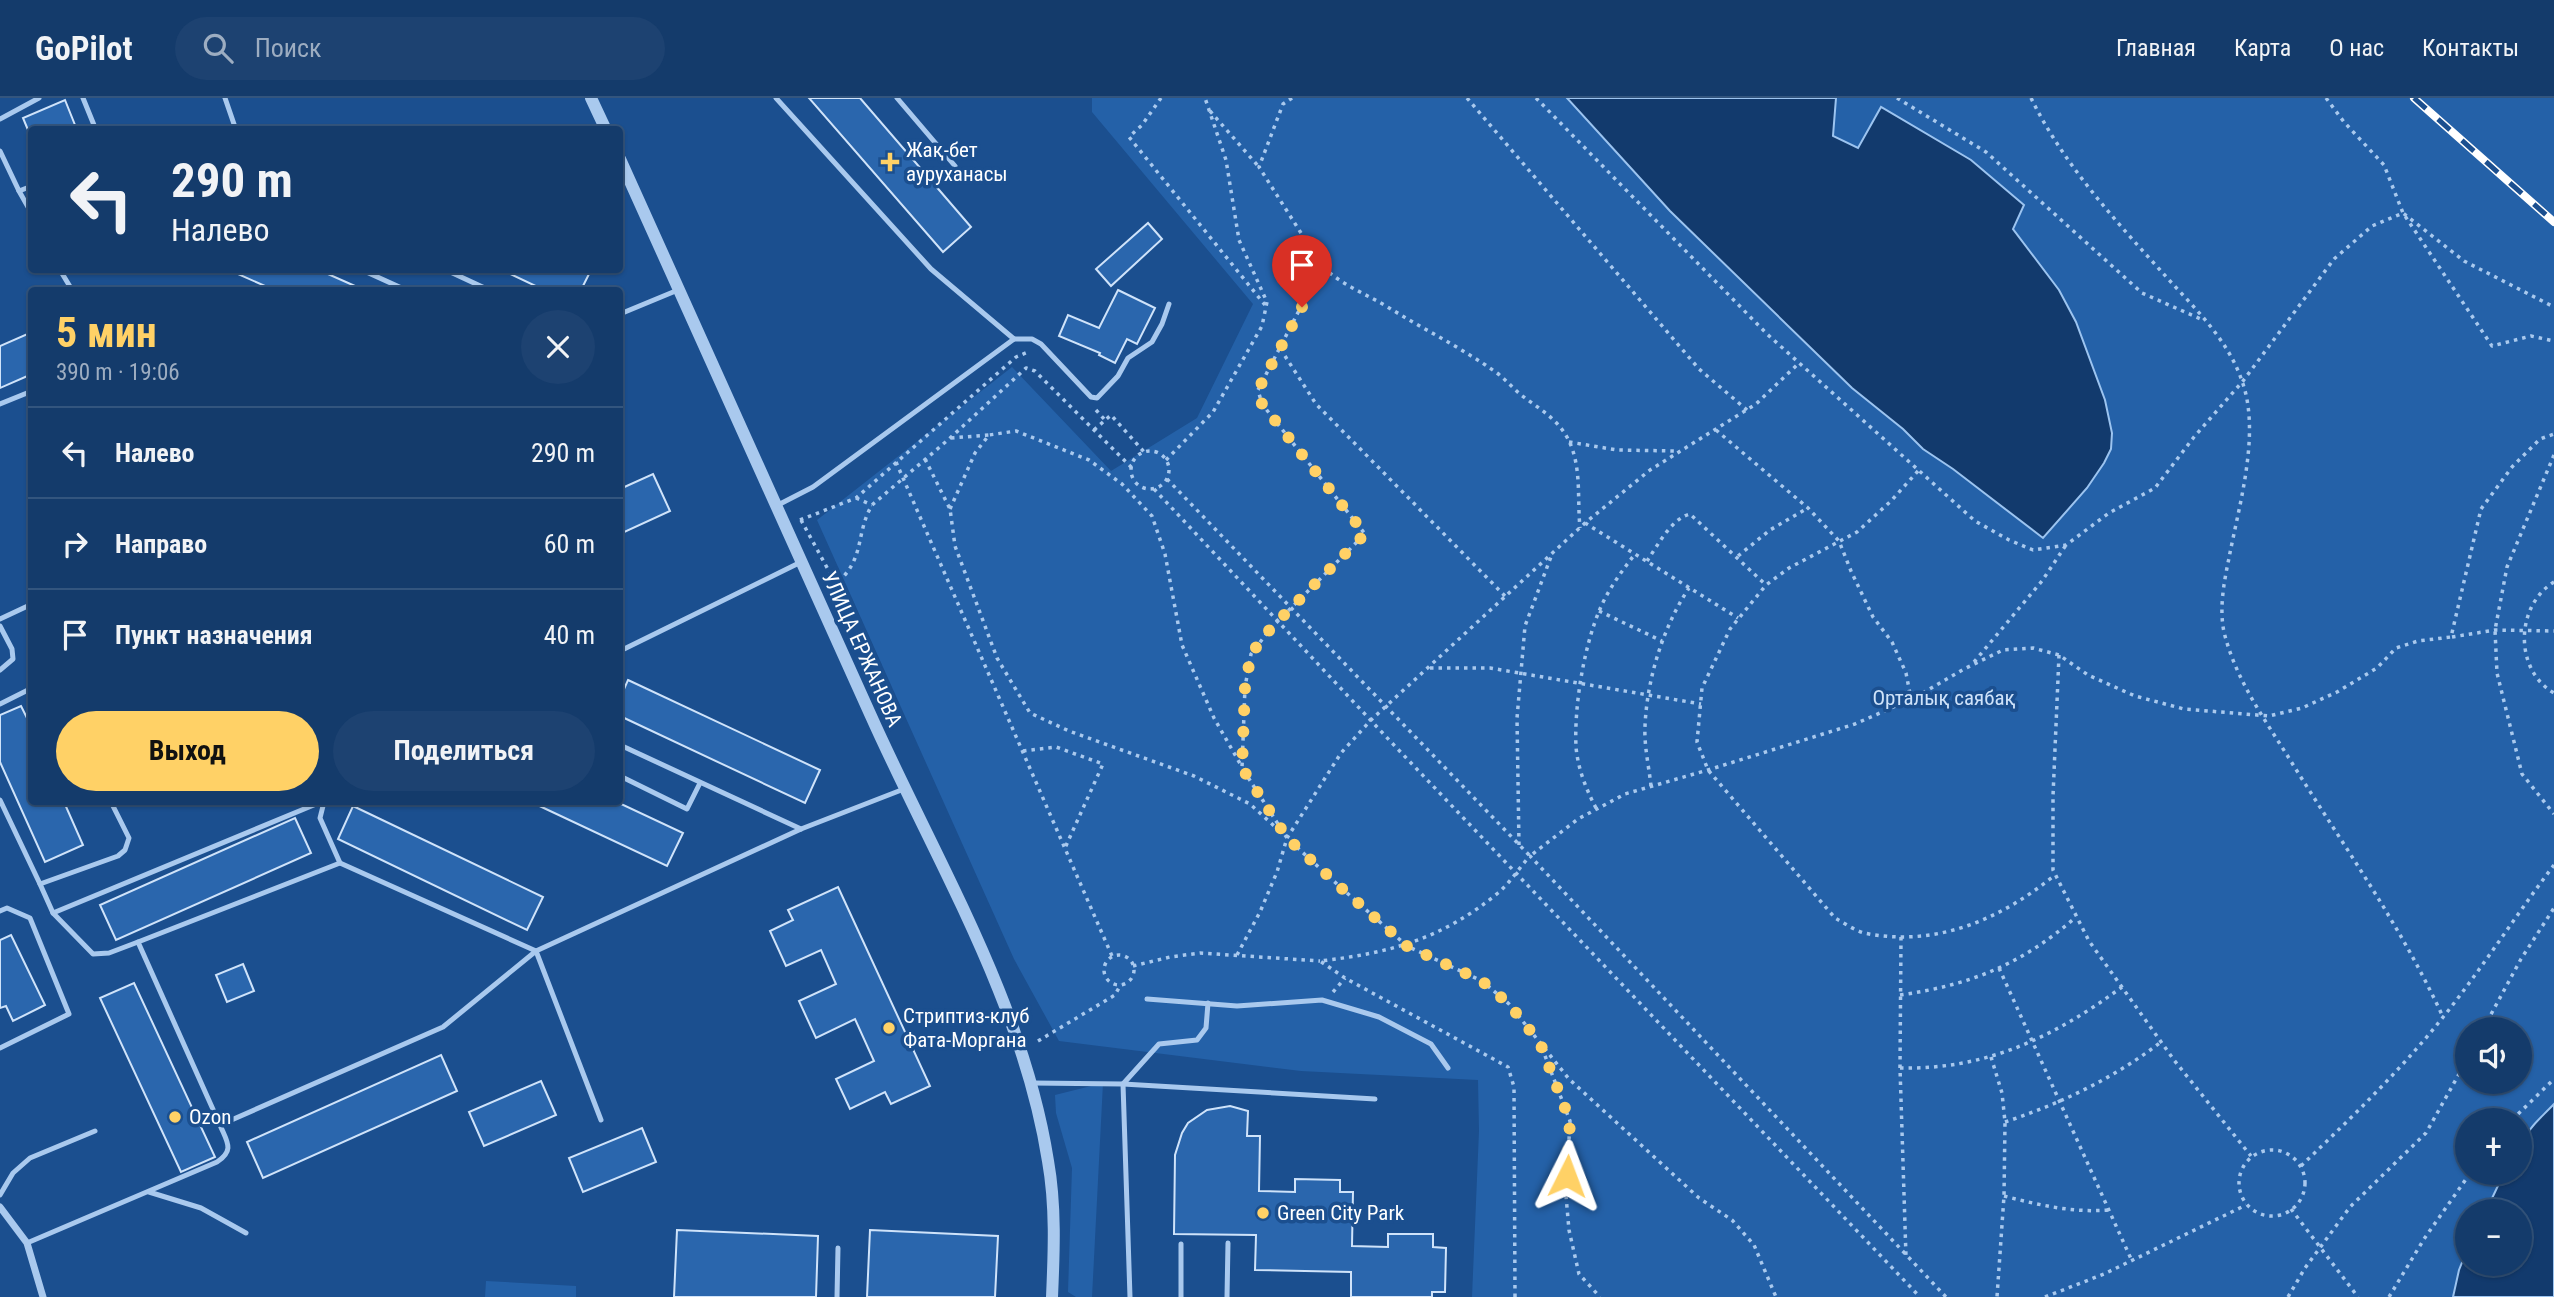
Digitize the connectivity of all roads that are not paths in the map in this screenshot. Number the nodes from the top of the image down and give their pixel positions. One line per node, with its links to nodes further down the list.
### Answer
1 (39, 98): 7 (lane)
2 (83, 98): 8 (lane)
3 (225, 98): 9 (lane)
4 (591, 98): 10 (street)
5 (776, 98): 24 (lane)
6 (897, 98): 13 (lane)
7 (0, 118)
8 (94, 126)
9 (235, 126)
10 (604, 126)
11 (0, 151): 15 (lane)
12 (623, 166): 21 (street, УЛИЦА ЕРЖАНОВА)
13 (955, 166)
14 (28, 188): 15 (lane)
15 (19, 191): 16 (lane)
16 (28, 207)
17 (369, 273): 19 (lane)
18 (452, 273): 20 (lane)
19 (399, 287)
20 (483, 287)
21 (678, 290): 23 (lane); 27 (street, УЛИЦА ЕРЖАНОВА)
22 (1169, 304): 24 (lane)
23 (623, 313)
24 (1014, 339): 27 (lane)
25 (28, 393): 26 (lane)
26 (0, 404)
27 (776, 506): 28 (street, УЛИЦА ЕРЖАНОВА)
28 (802, 562): 32 (lane); 39 (street, УЛИЦА ЕРЖАНОВА)
29 (28, 606): 30 (lane)
30 (0, 619)
31 (0, 626): 33 (lane)
32 (623, 650)
33 (0, 670)
34 (28, 690): 35 (lane)
35 (0, 704)
36 (623, 747): 38 (lane)
37 (623, 777): 38 (lane)
38 (700, 783): 44 (lane)
39 (904, 789): 44 (lane); 55 (street, УЛИЦА ЕРЖАНОВА)
40 (0, 800): 46 (lane)
41 (112, 805): 46 (lane)
42 (315, 805): 48 (lane)
43 (322, 805): 45 (lane)
44 (801, 829): 50 (lane)
45 (340, 863): 49 (lane); 50 (lane)
46 (40, 884): 48 (lane)
47 (0, 911): 53 (lane)
48 (53, 913): 49 (lane)
49 (138, 942): 59 (lane)
50 (536, 951): 58 (lane); 59 (lane)
51 (1147, 999): 52 (lane)
52 (1208, 1003): 54 (lane); 56 (lane)
53 (0, 1048)
54 (1448, 1068)
55 (1031, 1083): 56 (lane); 71 (street, УЛИЦА ЕРЖАНОВА)
56 (1123, 1084): 57 (lane); 72 (lane)
57 (1375, 1099)
58 (601, 1120)
59 (220, 1125): 61 (lane)
60 (94, 1130): 62 (lane)
61 (148, 1191): 64 (lane); 65 (lane)
62 (0, 1195)
63 (0, 1207): 65 (street)
64 (246, 1233)
65 (27, 1243): 69 (street)
66 (1228, 1243): 74 (lane)
67 (1181, 1244): 73 (lane)
68 (838, 1248): 70 (lane)
69 (43, 1297)
70 (837, 1297)
71 (1052, 1297)
72 (1130, 1297)
73 (1181, 1297)
74 (1227, 1297)

